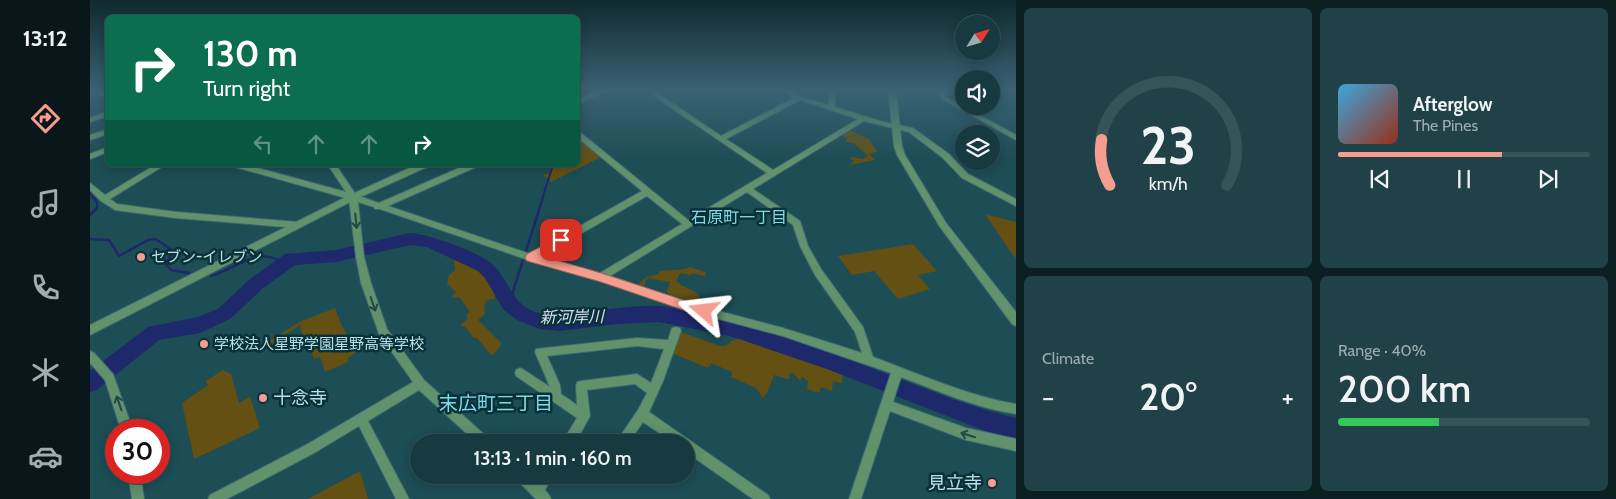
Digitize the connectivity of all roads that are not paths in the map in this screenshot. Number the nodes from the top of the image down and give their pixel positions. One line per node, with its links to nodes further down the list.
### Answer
1 (683, 113): 14 (street)
2 (770, 113): 14 (street)
3 (849, 113): 7 (street)
4 (895, 113): 9 (street)
5 (972, 113): 13 (street)
6 (105, 114): 8 (street)
7 (864, 118): 9 (street); 22 (street)
8 (90, 120)
9 (896, 127): 28 (street); 34 (street)
10 (105, 132): 12 (street)
11 (580, 137): 25 (street)
12 (90, 138)
13 (1016, 138)
14 (721, 139): 22 (street)
15 (105, 150): 16 (street)
16 (90, 157)
17 (158, 167): 27 (street)
18 (249, 167): 26 (street)
19 (333, 167): 26 (street)
20 (420, 167): 26 (street)
21 (468, 167): 29 (street)
22 (772, 173): 24 (street)
23 (90, 186): 27 (street)
24 (748, 189): 31 (street); 39 (street)
25 (647, 192): 31 (street); 32 (street)
26 (353, 197): 29 (street); 30 (street); 42 (street, one-way to 42)
27 (104, 199): 30 (street)
28 (1016, 203)
29 (378, 207): 32 (street)
30 (298, 225): 35 (street)
31 (688, 225): 33 (street)
32 (531, 258): 33 (street)
33 (601, 277): 39 (street)
34 (1016, 321)
35 (90, 330)
36 (676, 331): 37 (street)
37 (671, 345): 43 (street); 44 (street)
38 (90, 356): 50 (street, one-way to 38)
39 (869, 360): 40 (street)
40 (897, 372): 45 (street); 46 (street)
41 (520, 373): 44 (street)
42 (420, 384): 49 (street); 51 (street)
43 (654, 391): 47 (street); 48 (street)
44 (556, 398): 48 (street)
45 (886, 405): 55 (street, one-way to 45); 64 (street)
46 (1016, 409)
47 (642, 414): 53 (street); 54 (street)
48 (584, 416): 52 (street)
49 (362, 418): 61 (street); 62 (street)
50 (123, 419)
51 (475, 434)
52 (573, 434)
53 (628, 434)
54 (671, 434)
55 (1016, 445)
56 (695, 452): 63 (street)
57 (136, 484): 60 (street)
58 (529, 484): 59 (street)
59 (541, 495)
60 (138, 499)
61 (214, 499)
62 (403, 499)
63 (764, 499)
64 (855, 499)

